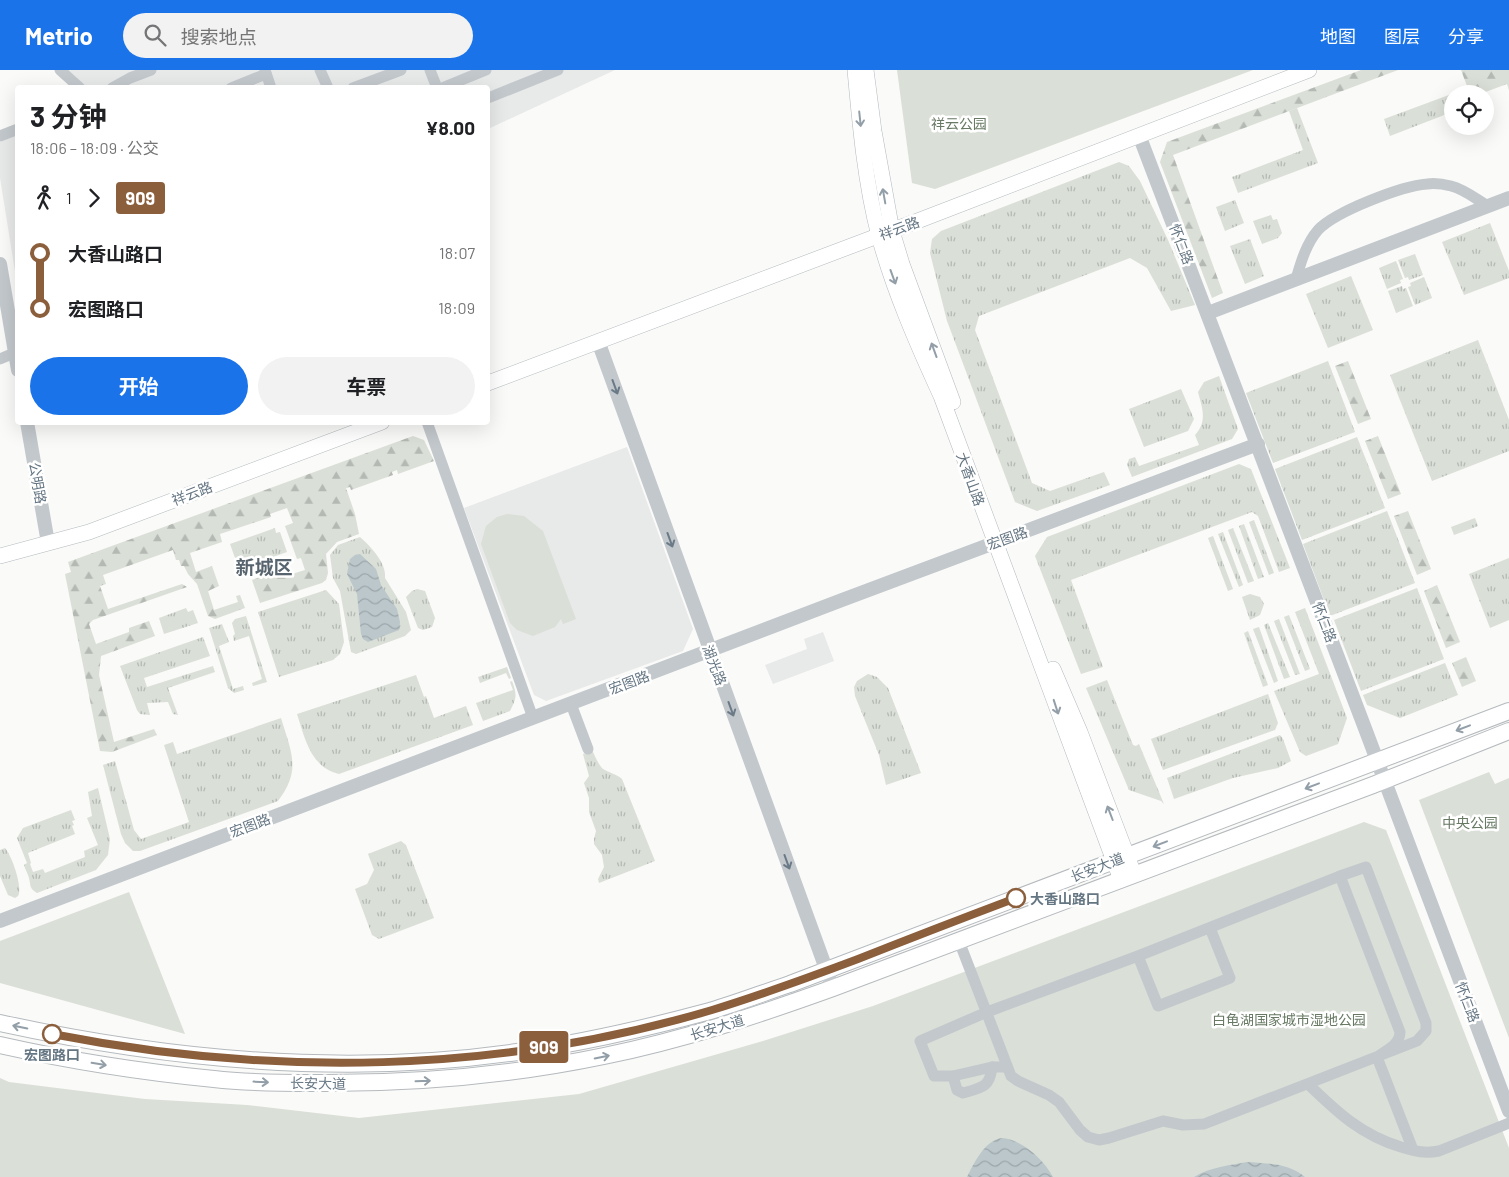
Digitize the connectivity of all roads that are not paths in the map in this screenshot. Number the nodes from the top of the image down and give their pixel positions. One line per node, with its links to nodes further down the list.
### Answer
1 (60, 70): 12 (street)
2 (320, 70): 16 (street)
3 (402, 70): 17 (street)
4 (430, 70): 18 (street)
5 (486, 70): 19 (street)
6 (558, 70): 20 (street)
7 (856, 70): 26 (main road, 大香山路, one-way to 26)
8 (866, 70): 26 (main road, 大香山路, one-way to 8)
9 (1310, 70): 22 (main road, 祥云路)
10 (143, 71): 13 (street)
11 (265, 72): 14 (street); 15 (street)
12 (77, 85)
13 (117, 85)
14 (237, 85)
15 (270, 85)
16 (327, 85)
17 (361, 85)
18 (435, 85)
19 (449, 85)
20 (490, 97)
21 (15, 130): 23 (street)
22 (1140, 134): 26 (main road, 祥云路); 29 (street, 怀仁路)
23 (0, 136)
24 (1509, 198): 25 (street)
25 (1488, 206): 28 (street); 28 (street)
26 (885, 233): 30 (main road, 祥云路); 39 (main road, 大香山路)
27 (0, 264): 31 (street)
28 (1296, 279): 29 (street)
29 (1208, 313): 38 (street, 怀仁路)
30 (598, 341): 34 (main road, 祥云路); 42 (street, 湖光路, one-way to 42)
31 (14, 353): 32 (street); 33 (street)
32 (15, 357)
33 (0, 358)
34 (490, 382)
35 (28, 425): 40 (street, 公明路)
36 (374, 425): 40 (main road, 祥云路)
37 (427, 425): 45 (street)
38 (1258, 444): 39 (street, 宏图路); 48 (street, 怀仁路)
39 (999, 541): 42 (street, 宏图路); 50 (main road, 大香山路)
40 (48, 543): 41 (main road, 祥云路)
41 (0, 556)
42 (710, 651): 43 (street, 宏图路); 57 (street, 湖光路, one-way to 57)
43 (571, 704): 45 (street, 宏图路); 47 (street)
44 (1509, 711): 48 (main road, 长安大道, one-way to 48)
45 (532, 718): 53 (street, 宏图路)
46 (1509, 731): 49 (main road, 长安大道)
47 (588, 749)
48 (1378, 761): 49 (street, 怀仁路); 50 (main road, 长安大道, one-way to 50)
49 (1385, 780): 52 (main road, 长安大道); 67 (street, 怀仁路)
50 (1120, 858): 52 (main road, 大香山路); 57 (main road, 长安大道)
51 (1340, 876): 54 (street); 62 (street); 62 (street)
52 (1127, 877): 55 (main road, 长安大道)
53 (0, 921)
54 (1210, 928): 56 (street); 56 (street)
55 (958, 941): 58 (main road, 长安大道); 59 (street)
56 (1138, 956): 59 (street)
57 (826, 971): 58 (street, 湖光路); 60 (main road, 长安大道, one-way to 60)
58 (833, 988): 61 (main road, 长安大道, one-way to 58)
59 (986, 1012): 64 (street); 65 (street)
60 (0, 1023)
61 (0, 1045)
62 (1377, 1056): 66 (street); 69 (street)
63 (992, 1067): 64 (street); 65 (street); 65 (street)
64 (1007, 1068): 66 (street)
65 (953, 1076)
66 (1308, 1084): 69 (street)
67 (1509, 1111)
68 (1509, 1123): 69 (street)
69 (1413, 1150)

